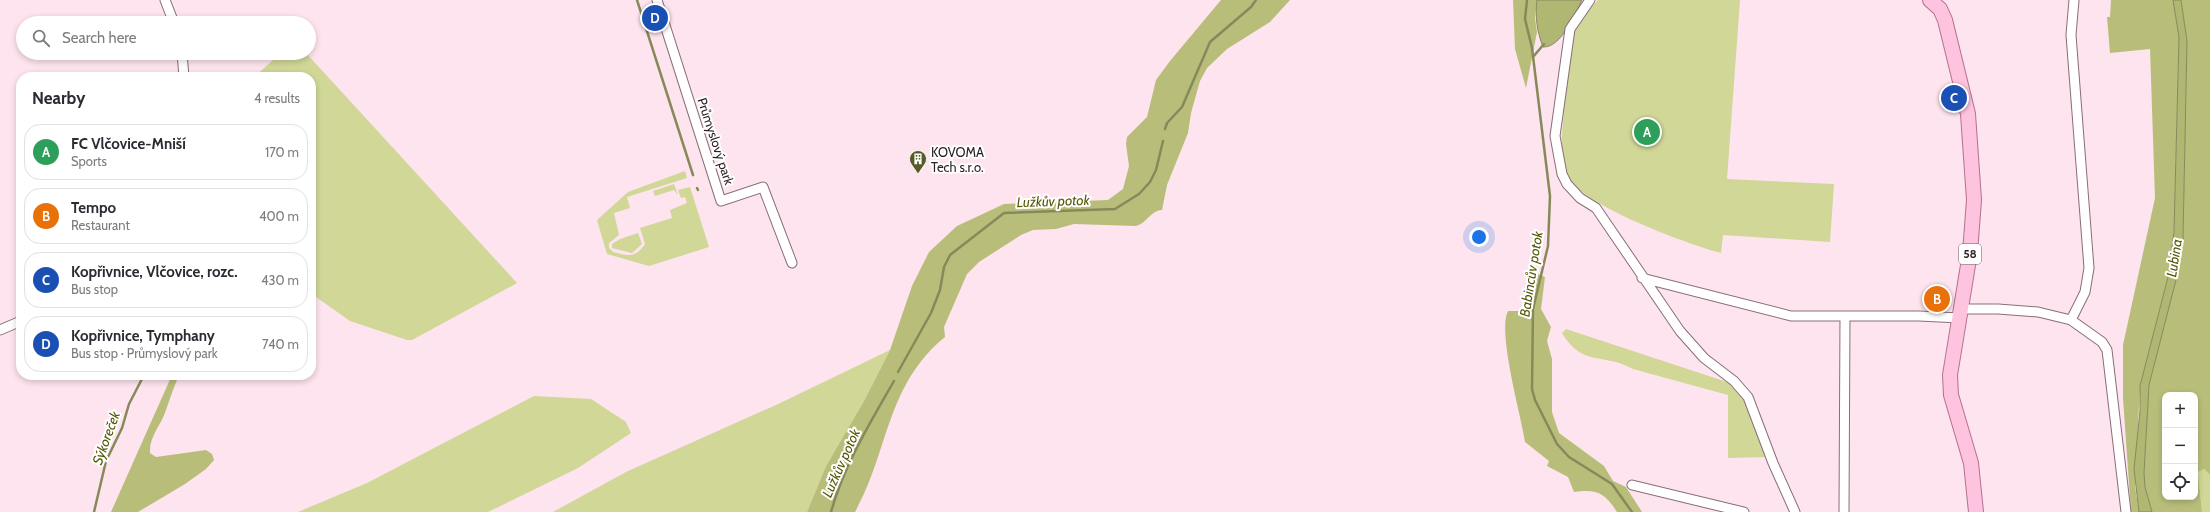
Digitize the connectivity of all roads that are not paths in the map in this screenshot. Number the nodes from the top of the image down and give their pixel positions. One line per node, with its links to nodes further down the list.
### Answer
1 (165, 0): 6 (street)
2 (657, 0): 8 (street, Průmyslový park)
3 (1590, 0): 12 (street)
4 (1930, 0): 13 (main road, 58)
5 (2074, 0): 15 (street)
6 (171, 16)
7 (183, 60): 10 (street)
8 (677, 61): 9 (street); 11 (street, Průmyslový park)
9 (686, 66)
10 (184, 72)
11 (792, 263)
12 (1642, 278): 14 (street); 20 (street)
13 (1960, 313): 14 (street); 15 (street); 22 (main road, 58)
14 (1845, 316): 21 (street)
15 (2071, 320): 23 (street)
16 (16, 323): 17 (street)
17 (0, 330)
18 (1632, 485): 19 (street)
19 (1744, 512)
20 (1795, 512)
21 (1844, 512)
22 (1976, 512)
23 (2126, 512)

